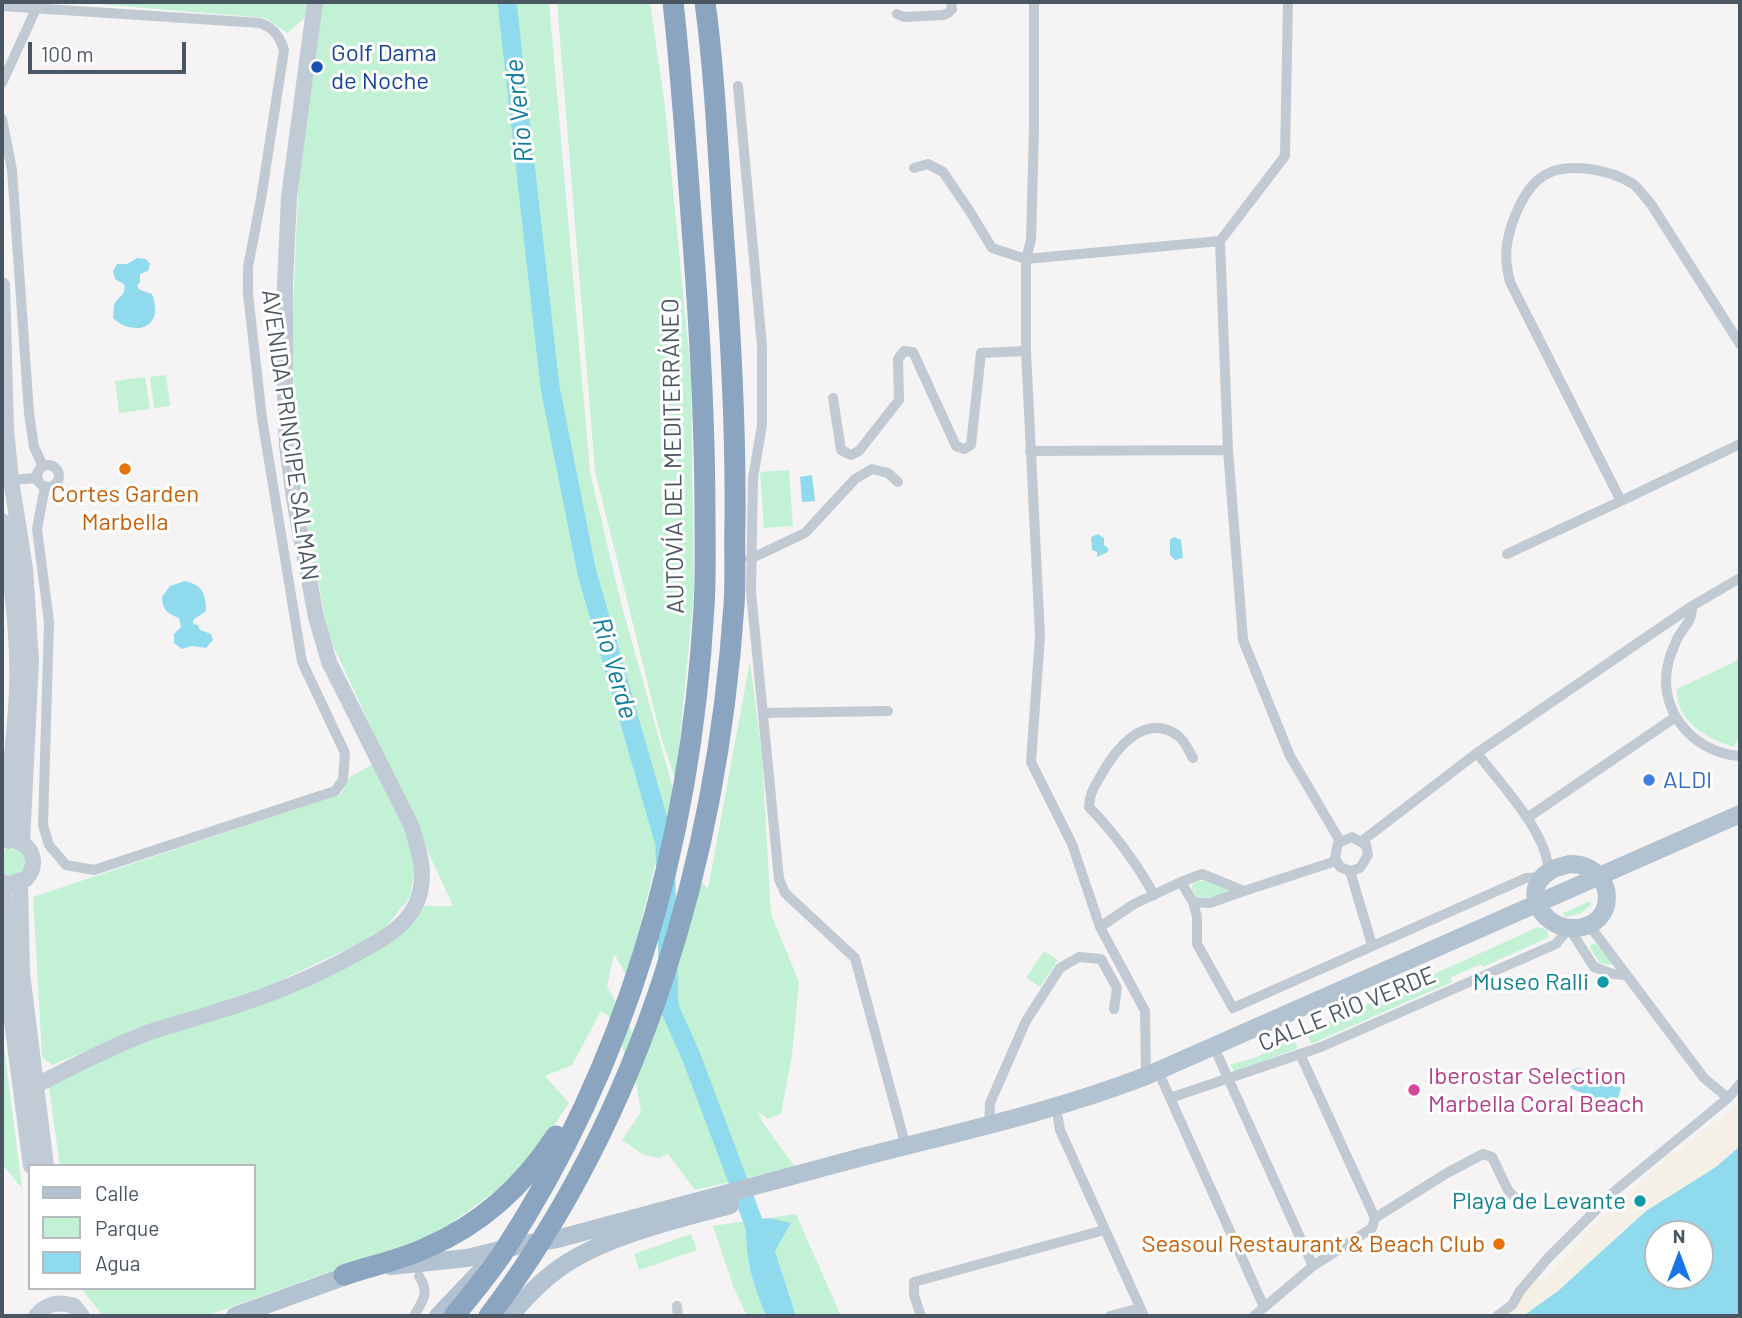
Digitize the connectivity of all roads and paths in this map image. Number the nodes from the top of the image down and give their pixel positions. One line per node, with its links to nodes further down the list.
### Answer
1 (315, 2): 69 (street)
2 (673, 2): 70 (highway, AUTOVÍA DEL MEDITERRÁNEO)
3 (705, 2): 97 (highway)
4 (951, 2): 9 (street)
5 (1034, 2): 15 (street)
6 (1288, 2): 14 (street)
7 (2, 6): 8 (street, AVENIDA PRINCIPE SALMAN)
8 (36, 9): 10 (street); 25 (street, AVENIDA PRINCIPE SALMAN)
9 (897, 14)
10 (2, 83)
11 (738, 86): 30 (street)
12 (2, 120): 23 (street)
13 (914, 168): 15 (street)
14 (1220, 241): 15 (street); 21 (street)
15 (1026, 259): 18 (street)
16 (2, 285): 24 (street)
17 (1740, 344): 27 (street)
18 (1026, 351): 19 (street); 22 (street)
19 (833, 398)
20 (1740, 444): 27 (street)
21 (1228, 450): 22 (street); 43 (street)
22 (1030, 451): 59 (street)
23 (43, 466): 25 (street); 25 (street)
24 (11, 480): 25 (street); 45 (street)
25 (41, 482)
26 (898, 482): 30 (street)
27 (1621, 501): 29 (street)
28 (2, 521): 32 (street)
29 (1507, 554)
30 (750, 559): 35 (street)
31 (1740, 578): 33 (street)
32 (8, 595): 45 (street)
33 (1692, 606): 36 (street); 37 (street)
34 (888, 711): 35 (street)
35 (763, 713): 75 (street)
36 (1674, 718): 38 (street); 41 (street)
37 (1477, 752): 41 (street); 44 (street)
38 (1740, 756)
39 (1193, 758): 55 (street)
40 (1740, 814): 51 (main road)
41 (1527, 818): 46 (street)
42 (1740, 825): 51 (main road)
43 (1340, 841): 44 (street); 47 (street)
44 (1362, 841): 49 (street)
45 (10, 842): 52 (street)
46 (1544, 847): 48 (street); 50 (street)
47 (1336, 861): 49 (street); 54 (street)
48 (1570, 864): 50 (main road); 51 (main road)
49 (1350, 871): 61 (street)
50 (1545, 874): 57 (main road); 61 (street)
51 (1602, 880): 57 (main road); 58 (main road)
52 (8, 882): 69 (street); 76 (street)
53 (1181, 882): 54 (street); 55 (street); 56 (street)
54 (1244, 891): 56 (street)
55 (1154, 895): 59 (street)
56 (1193, 902): 61 (street)
57 (1539, 907): 60 (main road); 65 (main road); 67 (main road)
58 (1589, 925): 60 (main road); 62 (street)
59 (1100, 927): 67 (street)
60 (1569, 928): 62 (street); 64 (street, CALLE RÍO VERDE)
61 (1372, 945)
62 (1626, 975): 72 (street)
63 (1114, 1009): 74 (street)
64 (1300, 1054): 66 (street, CALLE RÍO VERDE); 81 (street)
65 (1218, 1056): 66 (street); 67 (main road)
66 (1226, 1077): 71 (street, CALLE RÍO VERDE); 84 (street)
67 (1154, 1078): 71 (street); 73 (main road); 74 (main road)
68 (1740, 1084): 72 (street)
69 (35, 1086): 77 (street)
70 (588, 1097): 85 (highway); 87 (highway, AUTOVÍA DEL MEDITERRÁNEO)
71 (1170, 1098): 89 (street)
72 (1728, 1098): 102 (street)
73 (1058, 1118): 78 (main road); 82 (street)
74 (989, 1127): 75 (main road)
75 (906, 1147): 78 (main road)
76 (31, 1164)
77 (46, 1164)
78 (809, 1177): 80 (main road)
79 (1515, 1198): 81 (street)
80 (695, 1208): 83 (main road); 98 (main road)
81 (1375, 1218): 84 (street)
82 (1104, 1230): 90 (street); 99 (street)
83 (549, 1241): 85 (main road); 87 (main road)
84 (1313, 1266): 89 (street)
85 (344, 1275): 93 (main road)
86 (419, 1276): 94 (street)
87 (479, 1278): 95 (main road); 96 (highway, AUTOVÍA DEL MEDITERRÁNEO)
88 (58, 1299): 91 (street); 92 (street)
89 (1265, 1307): 101 (street)
90 (1142, 1312): 100 (street)
91 (36, 1316)
92 (82, 1316)
93 (235, 1316)
94 (414, 1316)
95 (438, 1316)
96 (454, 1316)
97 (489, 1316)
98 (510, 1316)
99 (921, 1316)
100 (1110, 1316)
101 (1254, 1316)
102 (1497, 1316)

